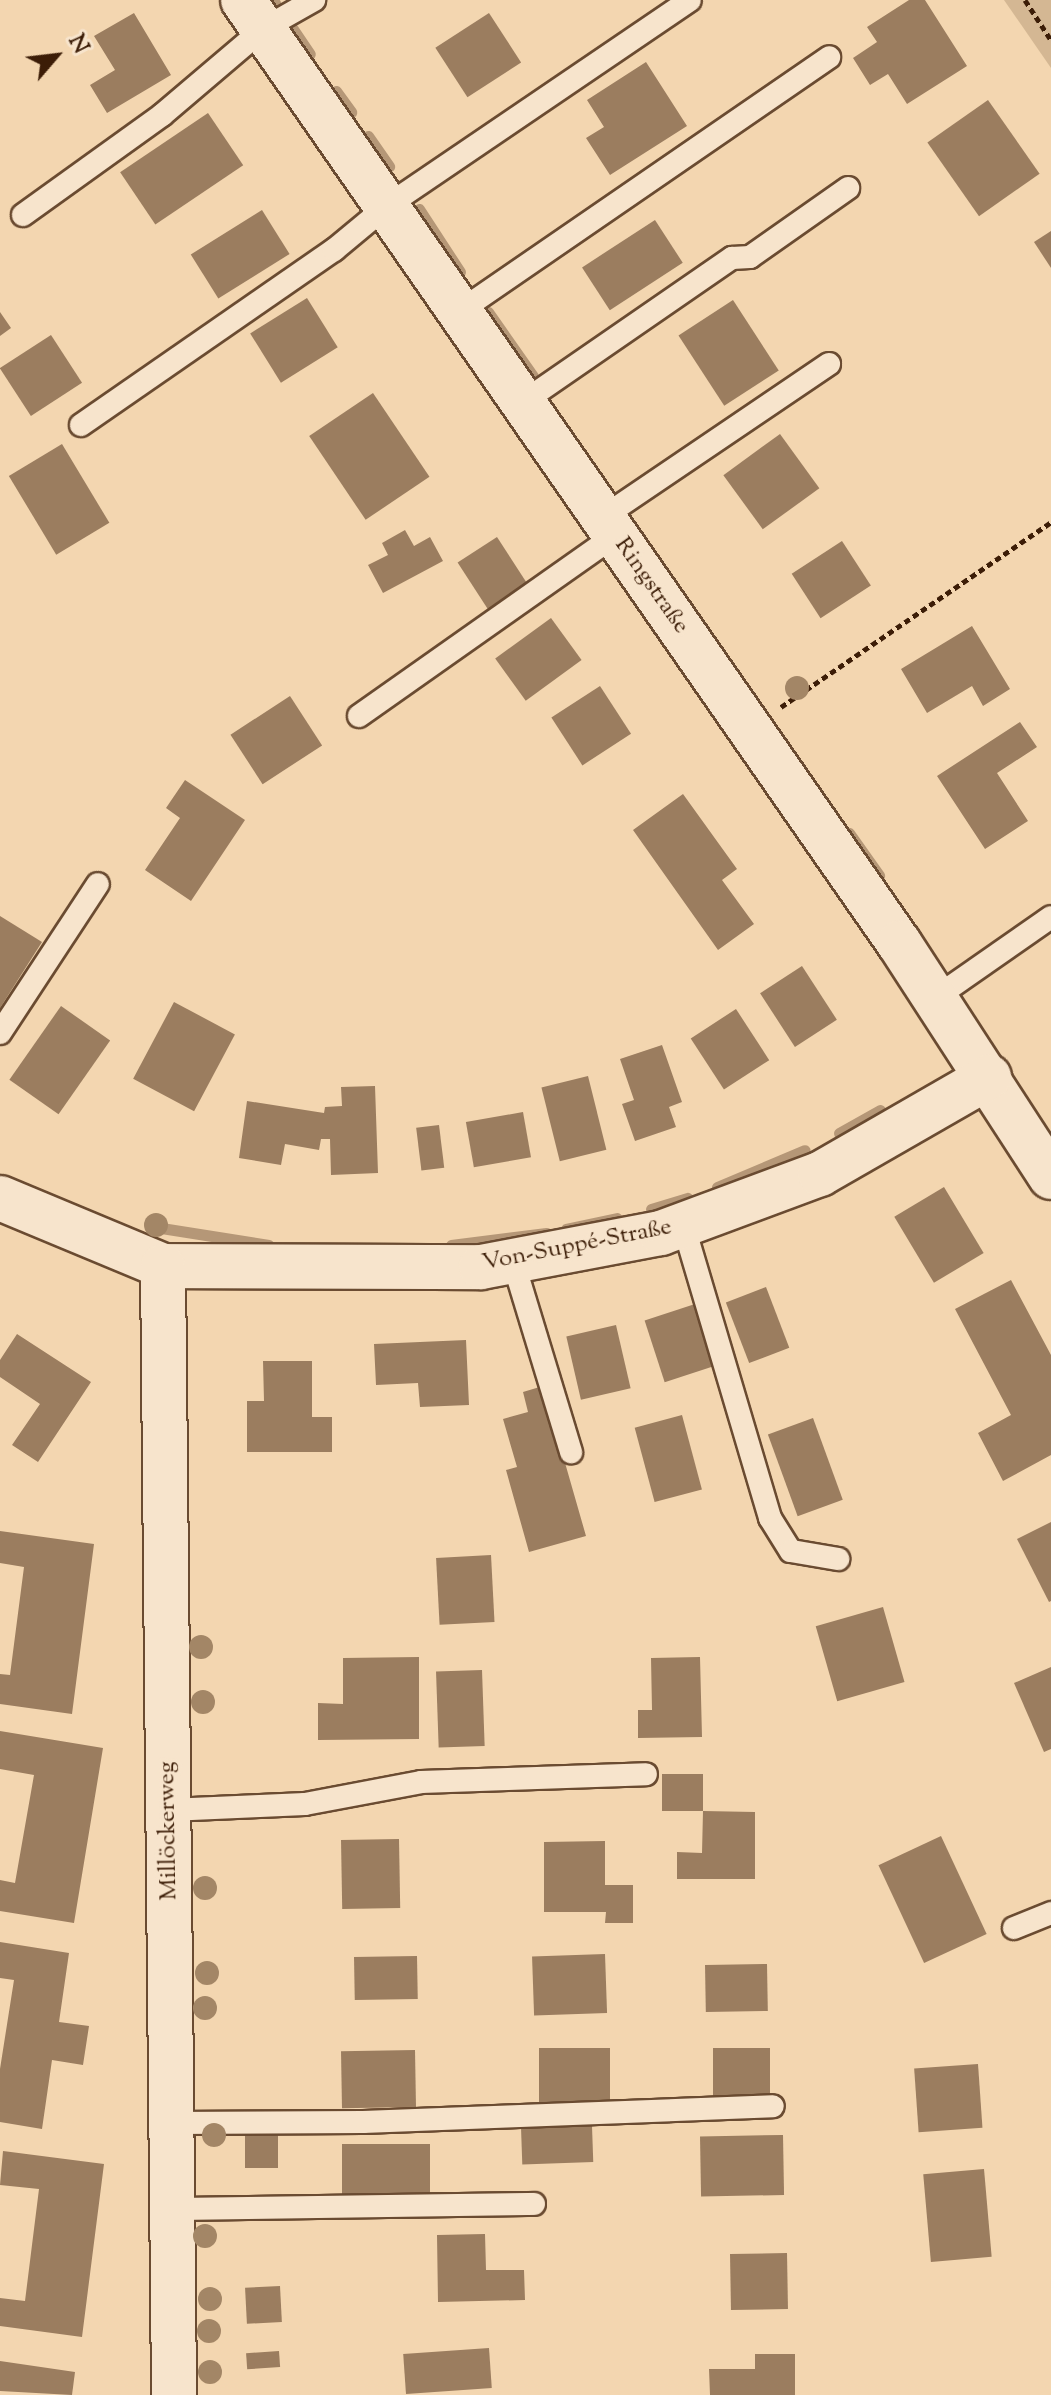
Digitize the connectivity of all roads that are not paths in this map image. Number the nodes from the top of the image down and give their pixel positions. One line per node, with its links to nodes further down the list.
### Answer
1 (314, 0): 3 (lane)
2 (690, 0): 6 (lane)
3 (253, 15): 6 (street, Ringstraße); 7 (lane)
4 (829, 57): 8 (lane)
5 (848, 188): 10 (lane)
6 (387, 206): 8 (street, Ringstraße); 11 (lane)
7 (23, 215)
8 (460, 311): 10 (street, Ringstraße)
9 (829, 364): 12 (lane)
10 (523, 402): 12 (street, Ringstraße)
11 (81, 425)
12 (610, 526): 13 (lane); 16 (street, Ringstraße)
13 (359, 716)
14 (98, 884): 17 (lane)
15 (1051, 917): 16 (lane)
16 (935, 998): 18 (street, Ringstraße)
17 (0, 1033)
18 (989, 1077): 19 (street, Ringstraße); 21 (street, Von-Suppé-Straße)
19 (1051, 1177)
20 (0, 1198): 23 (street, Von-Suppé-Straße)
21 (683, 1224): 22 (street, Von-Suppé-Straße); 25 (lane)
22 (513, 1261): 23 (street, Von-Suppé-Straße); 24 (lane)
23 (163, 1266): 27 (street, Millöckerweg)
24 (571, 1452)
25 (838, 1559)
26 (646, 1774): 27 (lane)
27 (169, 1810): 31 (street, Millöckerweg)
28 (1051, 1913): 29 (lane)
29 (1014, 1928)
30 (773, 2106): 31 (lane)
31 (171, 2123): 33 (street, Millöckerweg)
32 (534, 2204): 33 (lane)
33 (172, 2209): 34 (street, Millöckerweg)
34 (174, 2395)

